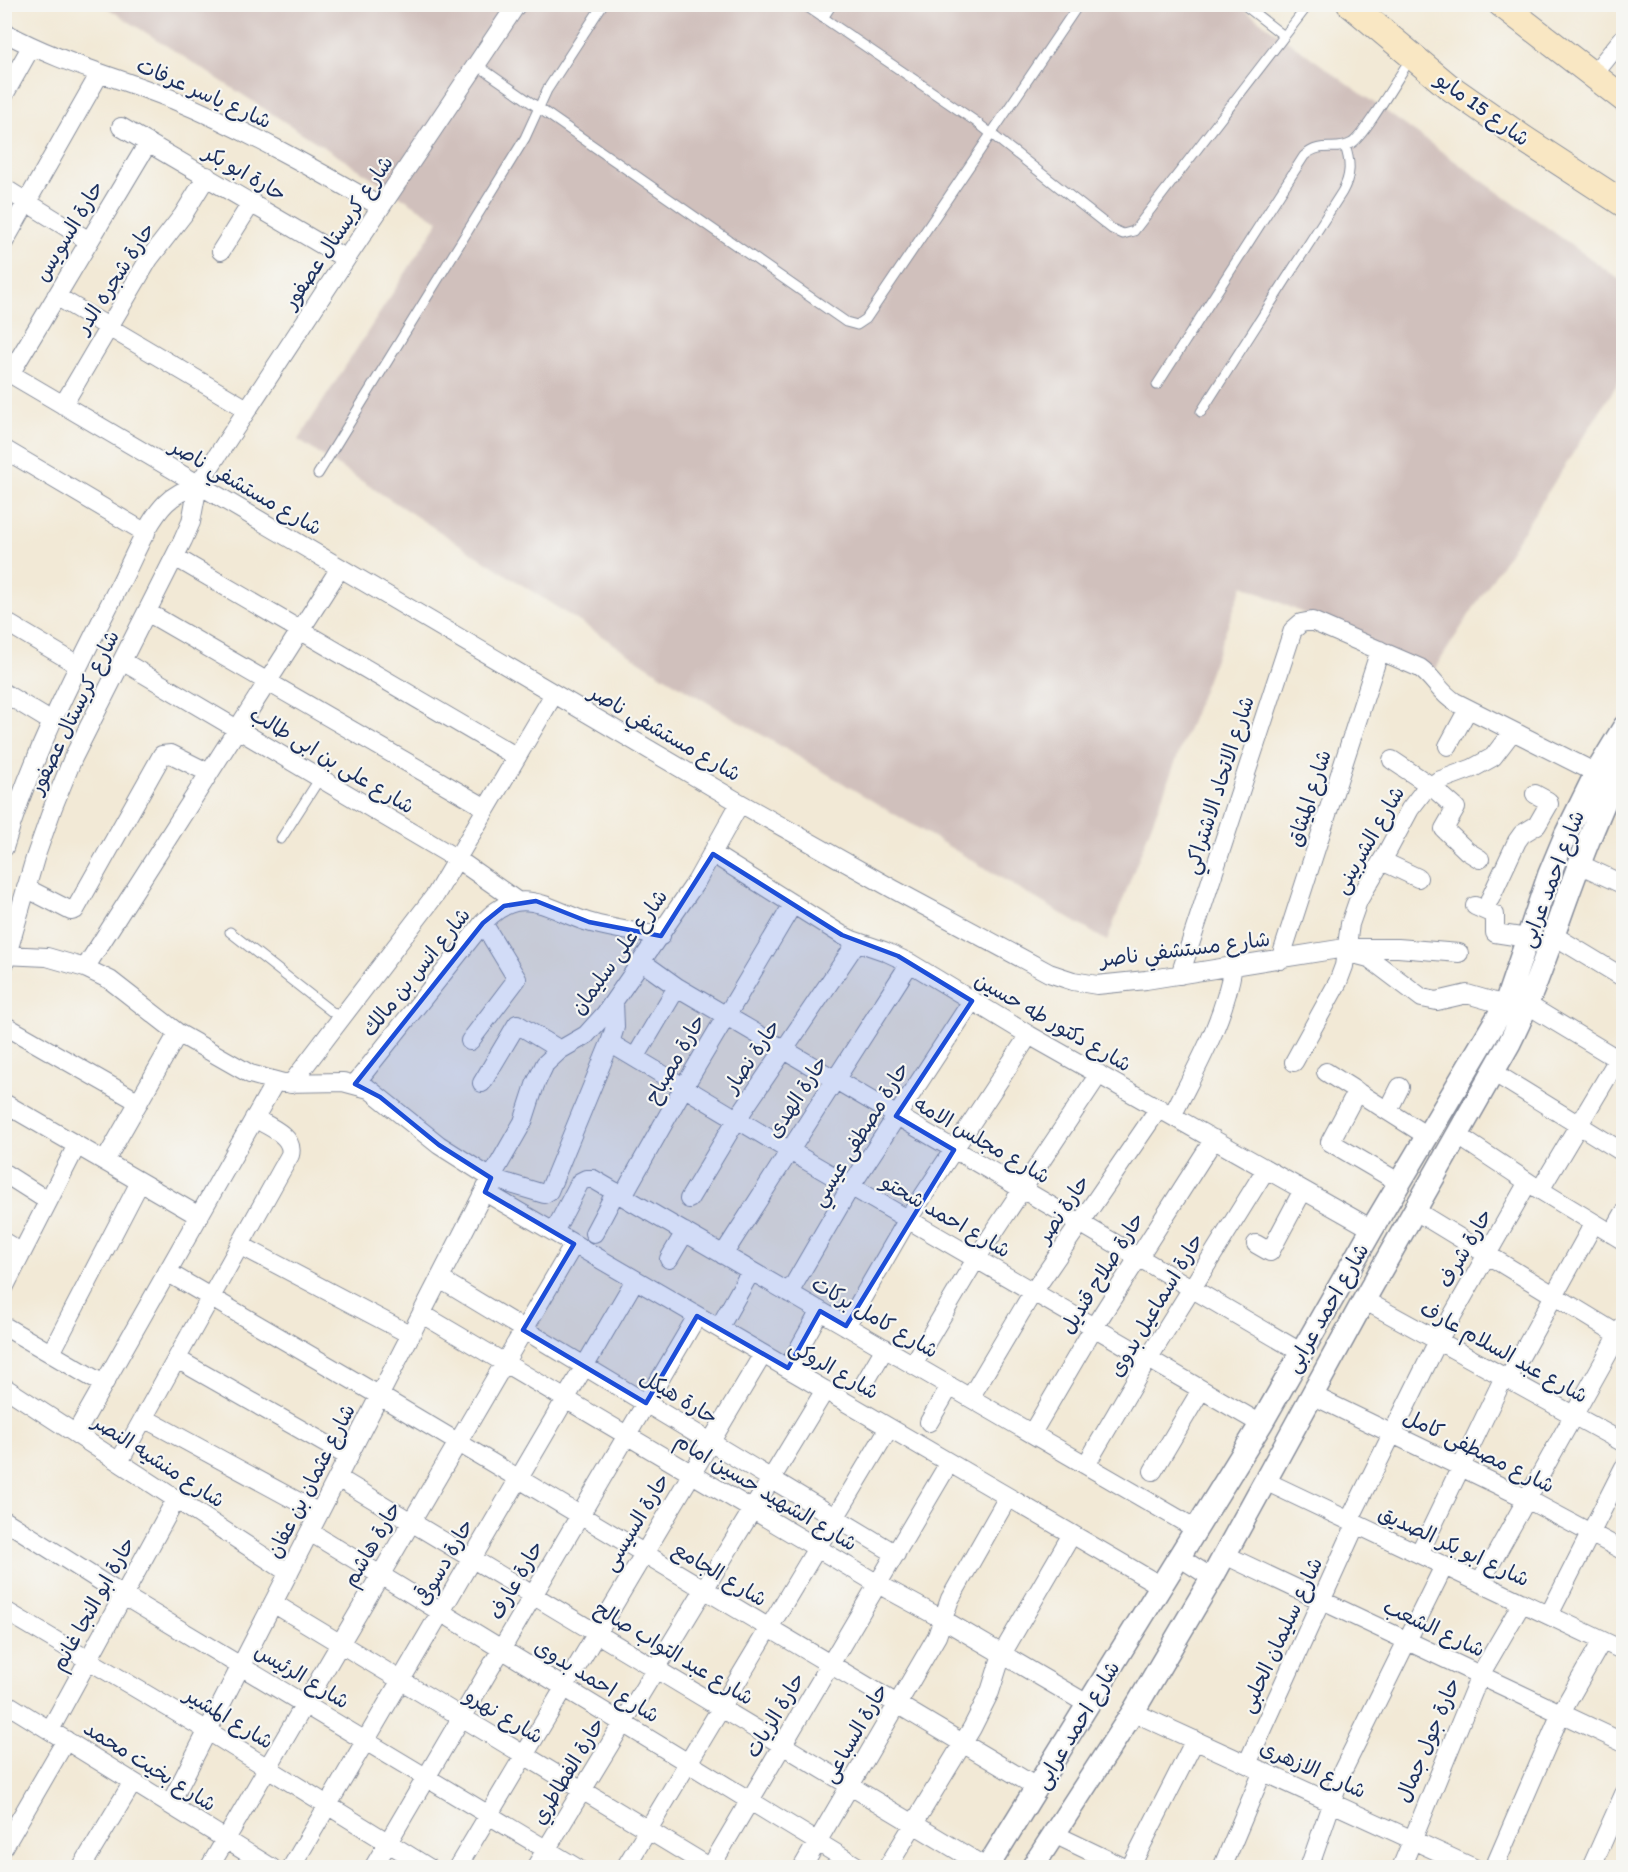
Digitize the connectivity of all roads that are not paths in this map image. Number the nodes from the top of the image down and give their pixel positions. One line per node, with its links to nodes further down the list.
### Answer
1 (517, 4): 16 (street, شارع كريستال عصفور)
2 (603, 4): 21 (lane)
3 (803, 4): 10 (lane)
4 (832, 4): 10 (lane)
5 (1079, 4): 23 (lane)
6 (1243, 4): 12 (lane)
7 (1309, 4): 12 (lane)
8 (1350, 4): 15 (main road, شارع 15 مايو)
9 (1501, 4): 18 (main road)
10 (823, 18): 23 (lane)
11 (4, 32): 14 (street, شارع ياسر عرفات)
12 (1284, 36): 23 (lane)
13 (1623, 37): 18 (street)
14 (31, 47): 17 (street, شارع ياسر عرفات); 19 (street)
15 (1412, 56): 25 (lane); 30 (main road, شارع 15 مايو)
16 (477, 65): 21 (lane); 31 (street, شارع كريستال عصفور)
17 (100, 73): 28 (street); 31 (street, شارع ياسر عرفات)
18 (1593, 75): 20 (main road)
19 (4, 95)
20 (1623, 99)
21 (539, 109): 23 (lane); 44 (lane)
22 (121, 127): 24 (street, حارة ابو بكر)
23 (992, 134)
24 (148, 143): 26 (street, حارة ابو بكر); 32 (street, حارة السويس)
25 (1345, 146): 39 (lane); 42 (lane)
26 (207, 176): 29 (street, حارة ابو بكر); 37 (street, حارة شجره الدر)
27 (4, 188): 28 (street)
28 (27, 202): 32 (street); 33 (street)
29 (252, 202): 34 (street); 35 (street, حارة ابو بكر)
30 (1623, 204)
31 (381, 207): 35 (street, شارع كريستال عصفور)
32 (89, 241): 36 (street, حارة السويس)
33 (4, 242)
34 (221, 251)
35 (346, 259): 41 (street, شارع كريستال عصفور)
36 (56, 296): 37 (street); 38 (street, حارة السويس)
37 (109, 327): 40 (street, حارة شجره الدر); 41 (street)
38 (7, 372): 40 (street, شارع مستشفي ناصر)
39 (1157, 385)
40 (63, 405): 45 (street, شارع مستشفي ناصر)
41 (247, 410): 45 (street, شارع كريستال عصفور)
42 (1202, 412)
43 (4, 449): 46 (street)
44 (318, 474)
45 (198, 485): 46 (street, شارع كريستال عصفور); 47 (street, شارع كريستال عصفور); 48 (street, شارع مستشفي ناصر)
46 (146, 533): 54 (street, شارع كريستال عصفور)
47 (175, 557): 49 (street, شارع كريستال عصفور); 51 (street)
48 (340, 568): 51 (street); 57 (street, شارع مستشفي ناصر)
49 (147, 612): 53 (street, شارع كريستال عصفور); 55 (street)
50 (4, 621): 54 (street)
51 (300, 630): 55 (street); 64 (street)
52 (1380, 650): 58 (street); 96 (street, شارع الميثاق); 101 (street, شارع الاتحاد الاشتراكي)
53 (122, 661): 61 (street, شارع على بن ابى طالب); 84 (street, شارع كريستال عصفور)
54 (78, 665): 59 (street, شارع كريستال عصفور)
55 (267, 682): 61 (street); 72 (street)
56 (4, 693): 59 (street)
57 (554, 694): 64 (street); 71 (street, شارع مستشفي ناصر)
58 (1468, 709): 62 (street); 63 (street)
59 (52, 722): 75 (street, شارع كريستال عصفور)
60 (1623, 727): 67 (street, شارع احمد عرابى)
61 (237, 729): 66 (street); 68 (street, شارع على بن ابى طالب)
62 (1512, 732): 67 (street); 69 (street, شارع الشربينى)
63 (1448, 746)
64 (517, 757): 72 (street)
65 (1392, 760): 69 (street)
66 (209, 773): 84 (street); 100 (street)
67 (1614, 776): 74 (street, شارع احمد عرابى); 81 (street, شارع احمد عرابى)
68 (320, 778): 76 (lane); 78 (street, شارع على بن ابى طالب)
69 (1431, 786): 79 (street); 80 (street, شارع الشربينى)
70 (1535, 794): 73 (street)
71 (740, 803): 77 (street, شارع على سليمان); 101 (street, شارع مستشفي ناصر)
72 (486, 808): 78 (street)
73 (1540, 821): 74 (street); 91 (street)
74 (1566, 834): 91 (street, شارع احمد عرابى)
75 (6, 839)
76 (281, 839)
77 (713, 854): 86 (street, شارع دكتور طه حسين); 90 (street, شارع على سليمان)
78 (457, 859): 85 (street, شارع على بن ابى طالب); 109 (street)
79 (1480, 859)
80 (1382, 861): 82 (street); 93 (street, شارع الشربينى)
81 (1579, 864): 83 (street); 89 (street, شارع احمد عرابى)
82 (1418, 878)
83 (1623, 885)
84 (26, 888): 95 (street, شارع كريستال عصفور)
85 (517, 901): 87 (street, شارع انس بن مالك); 90 (street)
86 (794, 904): 92 (street, شارع دكتور طه حسين); 108 (street, حارة مصباح)
87 (483, 923): 113 (street); 126 (street, شارع انس بن مالك)
88 (230, 932): 109 (lane)
89 (1553, 935): 102 (street); 107 (street, شارع احمد عرابى)
90 (661, 936): 97 (street, شارع على سليمان)
91 (1527, 938): 106 (street, شارع احمد عرابى)
92 (857, 942): 98 (street, شارع دكتور طه حسين); 116 (street, حارة نصار)
93 (1346, 950): 94 (street, شارع مستشفي ناصر); 96 (street, شارع مستشفي ناصر); 106 (street); 119 (street, شارع الشربينى)
94 (1459, 953)
95 (6, 958): 100 (street)
96 (1280, 960): 99 (street, شارع مستشفي ناصر)
97 (642, 962): 103 (street, شارع مجلس الامه); 104 (street, شارع على سليمان)
98 (910, 963): 105 (street, شارع دكتور طه حسين); 123 (street, حارة الهدى)
99 (1233, 966): 101 (street, شارع مستشفي ناصر); 133 (street, حارة نصر)
100 (86, 968): 111 (street)
101 (1180, 975)
102 (1623, 978)
103 (677, 987): 108 (street, شارع مجلس الامه); 118 (street)
104 (614, 1002): 114 (street); 115 (street, شارع على سليمان)
105 (972, 1002): 112 (street, شارع دكتور طه حسين); 134 (street, حارة مصطفى عيسي)
106 (1504, 1005): 139 (street, شارع احمد عرابى)
107 (1528, 1005): 117 (street); 121 (street, شارع احمد عرابى)
108 (726, 1016): 116 (street, شارع مجلس الامه); 127 (street, حارة مصباح)
109 (341, 1019): 124 (street)
110 (4, 1025): 130 (street)
111 (178, 1033): 124 (street); 130 (street)
112 (1029, 1035): 122 (street, شارع دكتور طه حسين); 142 (street)
113 (470, 1041)
114 (610, 1043): 118 (street, شارع احمد شحتو); 150 (street)
115 (560, 1050): 125 (street); 150 (street, شارع على سليمان)
116 (783, 1050): 123 (street, شارع مجلس الامه); 136 (street, حارة نصار)
117 (1621, 1057): 137 (street, حارة شرف)
118 (635, 1058): 127 (street, شارع احمد شحتو)
119 (1294, 1062)
120 (1326, 1072): 129 (street)
121 (1493, 1072): 137 (street); 138 (street, شارع احمد عرابى)
122 (1099, 1074): 133 (street, شارع دكتور طه حسين); 153 (street)
123 (835, 1080): 134 (street, شارع مجلس الامه); 143 (street, حارة الهدى)
124 (283, 1083): 126 (street); 135 (street)
125 (482, 1083)
126 (356, 1084): 150 (street)
127 (684, 1087): 136 (street, شارع احمد شحتو); 155 (street, حارة مصباح)
128 (1400, 1087): 132 (street)
129 (1357, 1091): 132 (street); 149 (street)
130 (139, 1102): 145 (street)
131 (4, 1103): 141 (street)
132 (1388, 1111): 139 (street)
133 (1165, 1112): 140 (street, شارع دكتور طه حسين); 163 (street, حارة نصر)
134 (897, 1116): 142 (street, شارع مجلس الامه); 151 (street, حارة مصطفى عيسي)
135 (254, 1118): 160 (street); 172 (street)
136 (737, 1119): 143 (street, شارع احمد شحتو); 156 (street, حارة نصار)
137 (1578, 1125): 144 (street); 152 (street, حارة شرف)
138 (1456, 1135): 152 (street); 158 (street, شارع احمد عرابى)
139 (1428, 1136): 149 (street, شارع احمد عرابى)
140 (1214, 1139): 146 (street, شارع دكتور طه حسين); 176 (street, حارة صلاح قنديل)
141 (77, 1145): 145 (street); 157 (street)
142 (954, 1150): 153 (street, شارع مجلس الامه); 161 (street)
143 (790, 1151): 151 (street, شارع احمد شحتو); 175 (street, حارة الهدى)
144 (1623, 1153)
145 (105, 1161): 148 (street)
146 (1266, 1169): 154 (street, شارع دكتور طه حسين); 184 (street, حارة اسماعيل بدوى)
147 (4, 1173): 157 (street)
148 (140, 1182): 160 (street); 202 (street)
149 (1400, 1183): 164 (street, شارع احمد عرابى)
150 (488, 1185): 165 (street, شارع الروكى); 181 (street, شارع عثمان بن عفان)
151 (851, 1186): 161 (street, شارع احمد شحتو); 186 (street, حارة مصطفى عيسي)
152 (1534, 1186): 162 (street); 174 (street, حارة شرف)
153 (1022, 1190): 163 (street, شارع مجلس الامه); 178 (street)
154 (1303, 1190): 164 (street, شارع دكتور طه حسين); 171 (street)
155 (617, 1194): 165 (street, شارع كامل بركات); 166 (street, شارع كامل بركات); 167 (street, حارة مصباح)
156 (689, 1199)
157 (48, 1201): 173 (street)
158 (1414, 1210): 174 (street); 189 (street, شارع احمد عرابى)
159 (1623, 1213): 168 (street)
160 (199, 1216): 180 (street)
161 (908, 1219): 178 (street, شارع احمد شحتو); 194 (street)
162 (1594, 1223): 168 (street); 187 (street)
163 (1080, 1224): 176 (street, شارع مجلس الامه); 185 (street, حارة نصر)
164 (1372, 1230): 203 (street, شارع احمد عرابى)
165 (554, 1232): 170 (street, شارع الروكى)
166 (684, 1232): 175 (street, شارع كامل بركات); 177 (street)
167 (594, 1233)
168 (1618, 1238)
169 (4, 1242): 173 (street)
170 (574, 1244): 182 (street, شارع الروكى); 197 (street, حارة هاشم)
171 (1256, 1244)
172 (240, 1245): 188 (street); 199 (street)
173 (22, 1253): 183 (street)
174 (1487, 1254): 187 (street); 200 (street, حارة شرف)
175 (723, 1255): 179 (street, شارع كامل بركات)
176 (1139, 1258): 184 (street, شارع مجلس الامه); 195 (street, حارة صلاح قنديل)
177 (669, 1259)
178 (976, 1259): 185 (street, شارع احمد شحتو); 208 (street)
179 (751, 1271): 186 (street, شارع كامل بركات); 196 (street)
180 (167, 1272): 188 (street, شارع الجامع); 212 (street)
181 (440, 1279): 191 (street, شارع عثمان بن عفان); 197 (street, حارة هيكل)
182 (635, 1280): 192 (street, شارع الروكى); 209 (street, حارة دسوقى)
183 (4, 1288)
184 (1192, 1289): 203 (street, شارع مجلس الامه); 206 (street, حارة اسماعيل بدوى)
185 (1033, 1292): 195 (street, شارع احمد شحتو); 220 (street, حارة نصر)
186 (789, 1293): 190 (street, شارع كامل بركات)
187 (1554, 1296): 198 (street); 211 (street)
188 (211, 1298): 205 (street); 219 (street, شارع الجامع)
189 (1364, 1300): 200 (street, شارع عبد السلام عارف); 218 (street, شارع احمد عرابى)
190 (820, 1311): 194 (street, شارع كامل بركات); 210 (street)
191 (422, 1314): 199 (street, شارع عثمان بن عفان); 207 (street, شارع الشهيد حسين امام)
192 (697, 1316): 196 (street, شارع الروكى); 222 (street, حارة عارف)
193 (4, 1326): 202 (street)
194 (846, 1326): 201 (street, شارع كامل بركات)
195 (1094, 1327): 206 (street, شارع احمد شحتو); 229 (street, حارة صلاح قنديل)
196 (718, 1328): 204 (street, شارع الروكى)
197 (523, 1330): 207 (street, حارة هاشم); 209 (street, حارة هيكل)
198 (1622, 1332): 223 (street)
199 (411, 1335): 219 (street, شارع عثمان بن عفان)
200 (1438, 1341): 211 (street, شارع عبد السلام عارف); 230 (street, حارة شرف)
201 (885, 1348): 208 (street, شارع كامل بركات); 213 (street)
202 (51, 1353): 212 (street)
203 (1302, 1353): 226 (street, شارع احمد عرابى)
204 (763, 1354): 210 (street, شارع الروكى); 232 (street, حارة السيسى)
205 (177, 1359): 224 (street); 235 (street)
206 (1148, 1359): 217 (street, شارع احمد شحتو); 238 (street, حارة اسماعيل بدوى)
207 (504, 1363): 221 (street, شارع الشهيد حسين امام); 233 (street, حارة هاشم)
208 (914, 1365): 214 (street, شارع كامل بركات)
209 (584, 1366): 221 (street, حارة دسوقى); 222 (street, حارة هيكل)
210 (788, 1368): 216 (street, شارع الروكى)
211 (1506, 1378): 223 (street, شارع عبد السلام عارف); 239 (street)
212 (103, 1384): 228 (street)
213 (864, 1384)
214 (950, 1386): 220 (street, شارع كامل بركات); 225 (street)
215 (4, 1387): 228 (street, شارع منشيه النصر)
216 (825, 1390): 227 (street, شارع الروكى); 245 (street, حارة الفطاطري)
217 (1201, 1390): 226 (street, شارع احمد شحتو); 241 (street)
218 (1312, 1395): 230 (street, شارع مصطفى كامل); 246 (street, شارع احمد عرابى)
219 (380, 1396): 233 (street, شارع الجامع); 235 (street, شارع عثمان بن عفان)
220 (970, 1398): 229 (street, شارع كامل بركات)
221 (565, 1399): 231 (street, شارع الشهيد حسين امام); 244 (street, حارة دسوقى)
222 (646, 1403): 231 (street, حارة عارف); 232 (street, حارة هيكل)
223 (1573, 1415): 234 (street, شارع عبد السلام عارف); 249 (street)
224 (144, 1418): 236 (street); 251 (street)
225 (929, 1422)
226 (1261, 1424): 257 (street, شارع احمد عرابى)
227 (889, 1428): 237 (street, شارع الروكى); 253 (street)
228 (75, 1433): 236 (street, شارع منشيه النصر)
229 (1032, 1433): 238 (street, شارع كامل بركات)
230 (1391, 1433): 239 (street, شارع مصطفى كامل); 256 (street, شارع سليمان الحلبى)
231 (627, 1436): 242 (street, شارع الشهيد حسين امام); 252 (street, حارة عارف)
232 (710, 1442): 242 (street, حارة السيسى); 245 (street, حارة هيكل)
233 (457, 1443): 244 (street, شارع الجامع); 255 (street, حارة هاشم)
234 (1623, 1443)
235 (349, 1457): 243 (street, شارع عثمان بن عفان)
236 (119, 1462): 248 (street, شارع منشيه النصر)
237 (949, 1463): 247 (street, شارع الروكى); 264 (street, حارة الزيات)
238 (1086, 1465): 257 (street, شارع كامل بركات)
239 (1461, 1467): 249 (street, شارع مصطفى كامل); 265 (street)
240 (1623, 1467): 259 (street)
241 (1153, 1471)
242 (691, 1474): 250 (street, شارع الشهيد حسين امام); 263 (street, حارة السيسى)
243 (338, 1478): 251 (street, شارع عثمان بن عفان); 255 (street, شارع عبد التواب صالح)
244 (518, 1479): 252 (street, شارع الجامع); 268 (street, حارة دسوقى)
245 (771, 1479): 250 (street, حارة الفطاطري); 253 (street, حارة هيكل)
246 (1265, 1481): 256 (street, شارع ابو بكر الصديق); 266 (street, شارع احمد عرابى)
247 (1008, 1497): 260 (street, شارع الروكى); 285 (street, حارة السباعى)
248 (176, 1499): 270 (street, شارع منشيه النصر); 278 (street, حارة ابو النجا غانم)
249 (1527, 1499): 259 (street, شارع مصطفى كامل); 273 (street)
250 (752, 1510): 261 (street, شارع الشهيد حسين امام); 276 (street, حارة الفطاطري)
251 (319, 1514): 258 (street, شارع عثمان بن عفان)
252 (580, 1516): 263 (street, شارع الجامع); 277 (street, حارة عارف)
253 (836, 1517): 261 (street); 264 (street, حارة هيكل)
254 (4, 1520): 278 (street, شارع الرئيس)
255 (411, 1522): 268 (street, شارع عبد التواب صالح); 271 (street, حارة هاشم)
256 (1353, 1523): 265 (street, شارع ابو بكر الصديق); 279 (street, شارع سليمان الحلبى)
257 (1197, 1529): 267 (street, شارع احمد عرابى)
258 (310, 1532): 270 (street, شارع عثمان بن عفان); 271 (street, شارع احمد بدوى)
259 (1590, 1533): 262 (street, شارع مصطفى كامل); 284 (street)
260 (1072, 1534): 275 (street, شارع الروكى); 292 (street)
261 (817, 1548): 274 (street, شارع الشهيد حسين امام); 286 (street)
262 (1623, 1551)
263 (643, 1554): 276 (street, شارع الجامع); 287 (street, حارة السيسى)
264 (896, 1554): 274 (street, حارة الزيات)
265 (1419, 1554): 269 (street, شارع ابو بكر الصديق)
266 (1225, 1555): 272 (street, شارع احمد عرابى); 279 (street, شارع الشعب)
267 (1179, 1557): 272 (street); 275 (street, شارع احمد عرابى)
268 (472, 1559): 277 (street, شارع عبد التواب صالح); 283 (street, حارة دسوقى)
269 (1444, 1566): 273 (street, شارع ابو بكر الصديق); 288 (street)
270 (289, 1573): 280 (street, شارع عثمان بن عفان)
271 (380, 1575): 283 (street, شارع احمد بدوى); 290 (street, حارة هاشم)
272 (1212, 1578): 305 (street, شارع احمد عرابى)
273 (1480, 1583): 281 (street, شارع ابو بكر الصديق)
274 (878, 1584): 285 (street, شارع الشهيد حسين امام); 295 (street, حارة الزيات)
275 (1161, 1586): 302 (street, شارع احمد عرابى)
276 (704, 1590): 286 (street, شارع الجامع); 296 (street, حارة الفطاطري)
277 (533, 1595): 287 (street, شارع عبد التواب صالح); 291 (street, حارة عارف)
278 (124, 1596): 293 (street, حارة ابو النجا غانم); 294 (street, شارع الرئيس)
279 (1322, 1600): 288 (street, شارع الشعب); 320 (street, شارع سليمان الحلبى)
280 (273, 1603): 290 (street, شارع نهرو); 294 (street, شارع عثمان بن عفان)
281 (1522, 1603): 284 (street, شارع ابو بكر الصديق); 297 (street, حارة جول جمال)
282 (4, 1610): 293 (street, شارع المشير)
283 (441, 1612): 291 (street, شارع احمد بدوى); 298 (street, حارة دسوقى)
284 (1549, 1616): 289 (street, شارع ابو بكر الصديق)
285 (944, 1620): 292 (street, شارع الشهيد حسين امام); 303 (street, حارة السباعى)
286 (768, 1629): 295 (street, شارع الجامع); 304 (street)
287 (596, 1633): 296 (street, شارع عبد التواب صالح); 299 (street, حارة السيسى)
288 (1406, 1640): 297 (street, شارع الشعب); 328 (street)
289 (1616, 1643): 306 (street)
290 (340, 1644): 298 (street, شارع نهرو); 301 (street, حارة هاشم)
291 (502, 1649): 299 (street, شارع احمد بدوى); 307 (street, حارة عارف)
292 (1002, 1654): 302 (street, شارع الشهيد حسين امام); 316 (street)
293 (87, 1661): 309 (street, حارة ابو النجا غانم); 310 (street, شارع المشير)
294 (241, 1666): 301 (street, شارع الرئيس); 310 (street, شارع عثمان بن عفان)
295 (830, 1666): 303 (street, شارع الجامع); 315 (street, حارة الزيات)
296 (656, 1669): 304 (street, شارع عبد التواب صالح); 308 (street, حارة الفطاطري)
297 (1480, 1675): 306 (street, شارع الشعب); 336 (street, حارة جول جمال)
298 (400, 1680): 307 (street, شارع نهرو); 312 (street, حارة دسوقى)
299 (564, 1687): 308 (street, شارع احمد بدوى); 317 (street, حارة السيسى)
300 (4, 1702): 309 (street, شارع بخيت محمد)
301 (305, 1704): 312 (street, شارع الرئيس); 319 (street, حارة هاشم)
302 (1089, 1705): 324 (street, شارع احمد عرابى)
303 (897, 1706): 316 (street, شارع الجامع); 323 (street, حارة السباعى)
304 (721, 1708): 315 (street, شارع عبد التواب صالح); 318 (street)
305 (1133, 1712): 313 (street, شارع الازهرى); 334 (street, شارع احمد عرابى)
306 (1561, 1713): 314 (street, شارع الشعب); 363 (street)
307 (462, 1717): 317 (street, شارع نهرو); 321 (street, حارة عارف)
308 (623, 1723): 318 (street, شارع احمد بدوى); 325 (street, حارة الفطاطري)
309 (50, 1730): 311 (street, شارع بخيت محمد)
310 (208, 1731): 319 (street, شارع المشير); 329 (street, شارع عثمان بن عفان)
311 (66, 1740): 322 (street, شارع بخيت محمد); 339 (street)
312 (366, 1740): 321 (street, شارع الرئيس); 330 (street, حارة دسوقى)
313 (1195, 1740): 320 (street, شارع الازهرى); 358 (street)
314 (1623, 1743)
315 (783, 1745): 323 (street, شارع عبد التواب صالح); 327 (street, حارة الزيات)
316 (962, 1745): 324 (street, شارع الجامع); 332 (street)
317 (524, 1755): 325 (street, شارع نهرو); 331 (street, حارة السيسى)
318 (688, 1763): 327 (street, شارع احمد بدوى); 333 (street)
319 (267, 1768): 330 (street, شارع المشير); 335 (street, حارة هاشم)
320 (1255, 1768): 328 (street, شارع الازهرى); 359 (street, شارع سليمان الحلبى)
321 (427, 1777): 331 (street, شارع الرئيس); 337 (street, حارة عارف)
322 (133, 1782): 329 (street, شارع بخيت محمد); 342 (street)
323 (850, 1785): 332 (street, شارع عبد التواب صالح); 338 (street, حارة السباعى)
324 (1038, 1788): 355 (street, شارع احمد عرابى)
325 (582, 1790): 333 (street, شارع نهرو); 340 (street, حارة الفطاطري)
326 (1623, 1794): 364 (street)
327 (750, 1801): 338 (street, شارع احمد بدوى); 341 (street, حارة الزيات)
328 (1332, 1802): 336 (street, شارع الازهرى); 360 (street)
329 (170, 1804): 335 (street, شارع بخيت محمد)
330 (328, 1805): 337 (street, شارع المشير); 345 (street, حارة دسوقى)
331 (489, 1814): 340 (street, شارع الرئيس); 348 (street, حارة السيسى)
332 (914, 1823): 354 (street); 355 (street, شارع عبد التواب صالح)
333 (648, 1829): 341 (street, شارع نهرو); 351 (street)
334 (1054, 1834): 356 (street, شارع احمد عرابى); 357 (street)
335 (226, 1839): 343 (street, حارة هاشم); 344 (street, شارع بخيت محمد)
336 (1412, 1839): 361 (street, حارة جول جمال); 362 (street, شارع الازهرى)
337 (388, 1842): 346 (street, حارة عارف); 347 (street, شارع المشير)
338 (818, 1842): 352 (street, حارة السباعى); 353 (street, شارع احمد بدوى)
339 (4, 1847)
340 (547, 1849): 349 (street, حارة الفطاطري); 350 (street, شارع الرئيس)
341 (710, 1867)
342 (81, 1868)
343 (209, 1868)
344 (272, 1868)
345 (291, 1868)
346 (373, 1868)
347 (429, 1868)
348 (457, 1868)
349 (536, 1868)
350 (577, 1868)
351 (625, 1868)
352 (802, 1868)
353 (860, 1868)
354 (887, 1868)
355 (987, 1868)
356 (1032, 1868)
357 (1125, 1868)
358 (1130, 1868)
359 (1222, 1868)
360 (1309, 1868)
361 (1401, 1868)
362 (1474, 1868)
363 (1494, 1868)
364 (1591, 1868)

